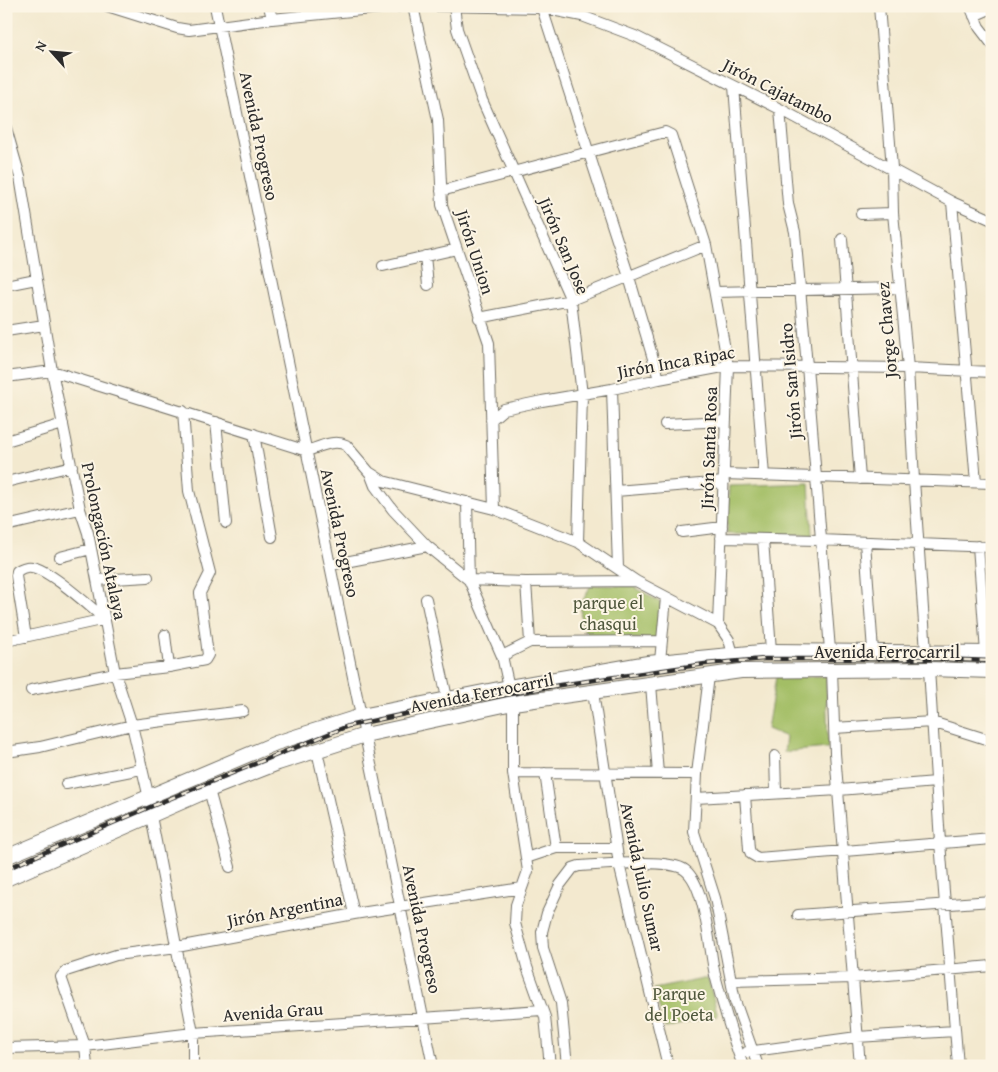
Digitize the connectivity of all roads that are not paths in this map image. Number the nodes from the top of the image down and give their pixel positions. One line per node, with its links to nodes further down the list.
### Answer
1 (107, 6): 13 (street)
2 (215, 6): 13 (street, Avenida Progreso)
3 (269, 6): 12 (street)
4 (401, 6): 12 (street)
5 (413, 6): 23 (street, Jirón Union)
6 (436, 6): 7 (street, Jirón Cajatambo)
7 (454, 6): 9 (street, Jirón Cajatambo); 22 (street, Jirón San Jose)
8 (879, 6): 21 (street, Jorge Chavez)
9 (542, 8): 15 (street, Jirón Cajatambo); 18 (street)
10 (992, 8): 11 (street)
11 (972, 11): 14 (street)
12 (272, 19): 13 (street)
13 (219, 26): 66 (street, Avenida Progreso)
14 (992, 44)
15 (734, 86): 16 (street, Jirón Cajatambo); 40 (street)
16 (780, 109): 21 (street, Jirón Cajatambo); 39 (street, Jirón San Isidro)
17 (6, 128): 20 (street, Prolongación Atalaya)
18 (588, 152): 22 (street); 29 (street, Jirón Santa Rosa); 33 (street)
19 (6, 166): 20 (street)
20 (17, 166): 34 (street, Prolongación Atalaya)
21 (892, 168): 24 (street, Jirón Cajatambo); 25 (street, Jorge Chavez)
22 (513, 172): 23 (street); 42 (street, Jirón San Jose)
23 (441, 191): 30 (street, Jirón Union)
24 (952, 202): 27 (street, Jirón Cajatambo); 52 (street)
25 (893, 213): 26 (street); 37 (street, Jorge Chavez)
26 (861, 214)
27 (992, 220)
28 (842, 240): 38 (street)
29 (706, 245): 33 (street); 41 (street, Jirón Santa Rosa)
30 (457, 249): 31 (street); 43 (street, Jirón Union)
31 (424, 256): 32 (street); 36 (street)
32 (383, 266)
33 (629, 277): 42 (street); 55 (street)
34 (36, 279): 35 (street); 44 (street, Prolongación Atalaya)
35 (6, 285)
36 (428, 285)
37 (899, 288): 38 (street); 50 (street, Jorge Chavez)
38 (844, 289): 39 (street); 49 (street)
39 (800, 290): 40 (street); 48 (street, Jirón San Isidro)
40 (750, 291): 41 (street); 47 (street)
41 (715, 292): 46 (street, Jirón Santa Rosa)
42 (572, 300): 43 (street); 57 (street, Jirón San Jose)
43 (479, 318): 59 (street, Jirón Union)
44 (44, 325): 45 (street); 51 (street, Prolongación Atalaya)
45 (6, 331)
46 (728, 366): 47 (street, Jirón Inca Ripac); 55 (street, Jirón Inca Ripac); 60 (street, Jirón Santa Rosa)
47 (756, 366): 48 (street, Jirón Inca Ripac); 69 (street)
48 (807, 366): 49 (street, Jirón Inca Ripac); 71 (street, Jirón San Isidro)
49 (851, 368): 50 (street, Jirón Inca Ripac); 72 (street)
50 (908, 368): 52 (street, Jirón Inca Ripac); 73 (street, Jorge Chavez)
51 (52, 371): 54 (street); 58 (street); 62 (street, Prolongación Atalaya)
52 (966, 371): 53 (street, Jirón Inca Ripac); 75 (street)
53 (992, 372)
54 (6, 377)
55 (659, 379): 56 (street, Jirón Inca Ripac)
56 (612, 389): 57 (street, Jirón Inca Ripac); 77 (street)
57 (582, 395): 59 (street, Jirón Inca Ripac); 89 (street, Jirón San Jose)
58 (183, 412): 61 (street); 121 (street)
59 (491, 420): 80 (street, Jirón Union)
60 (726, 421): 63 (street); 70 (street, Jirón Santa Rosa)
61 (216, 422): 64 (street); 81 (street)
62 (63, 424): 65 (street); 67 (street, Prolongación Atalaya)
63 (665, 424)
64 (254, 434): 66 (street); 85 (street)
65 (6, 441)
66 (307, 451): 68 (street); 97 (street, Avenida Progreso)
67 (72, 466): 74 (street); 79 (street, Prolongación Atalaya)
68 (369, 472): 78 (street); 92 (street)
69 (764, 476): 70 (street); 71 (street)
70 (724, 478): 77 (street); 83 (street, Jirón Santa Rosa)
71 (815, 478): 72 (street); 88 (street, Jirón San Isidro)
72 (860, 479): 73 (street)
73 (914, 480): 75 (street); 91 (street, Jorge Chavez)
74 (6, 482)
75 (976, 482): 76 (street)
76 (992, 483)
77 (616, 491): 98 (street)
78 (467, 502): 80 (street); 101 (street)
79 (80, 509): 82 (street); 95 (street, Prolongación Atalaya)
80 (494, 509): 89 (street)
81 (226, 523)
82 (6, 526)
83 (722, 527): 84 (street); 86 (street, Jirón Santa Rosa)
84 (682, 532)
85 (272, 537)
86 (722, 538): 87 (street); 107 (street, Jirón Santa Rosa)
87 (763, 539): 88 (street); 113 (street)
88 (820, 540): 90 (street); 114 (street, Jirón San Isidro)
89 (578, 542): 98 (street)
90 (865, 542): 91 (street); 115 (street)
91 (918, 544): 93 (street); 116 (street, Jorge Chavez)
92 (427, 546): 97 (street); 101 (street)
93 (978, 546): 94 (street); 117 (street)
94 (992, 546)
95 (91, 549): 96 (street); 100 (street, Prolongación Atalaya)
96 (60, 557)
97 (330, 565): 134 (street, Avenida Progreso)
98 (618, 568): 102 (street)
99 (148, 577): 100 (street)
100 (97, 580): 106 (street, Prolongación Atalaya)
101 (469, 580): 103 (street); 119 (street)
102 (636, 581): 103 (street); 104 (street)
103 (526, 582): 112 (street)
104 (666, 598): 107 (street); 111 (street)
105 (426, 600): 131 (street)
106 (105, 619): 109 (street); 109 (street); 125 (street, Prolongación Atalaya)
107 (718, 624): 118 (street)
108 (165, 635): 121 (street)
109 (26, 637): 110 (street)
110 (6, 641)
111 (662, 641): 112 (street); 120 (street)
112 (530, 642): 119 (street)
113 (771, 650): 114 (main road, Avenida Ferrocarril); 118 (main road, Avenida Ferrocarril)
114 (830, 650): 115 (main road, Avenida Ferrocarril)
115 (873, 651): 116 (main road, Avenida Ferrocarril)
116 (926, 652): 117 (main road, Avenida Ferrocarril)
117 (989, 653)
118 (733, 654): 120 (main road, Avenida Ferrocarril)
119 (502, 656): 128 (street)
120 (660, 661): 128 (main road, Avenida Ferrocarril)
121 (169, 666): 125 (street)
122 (929, 669): 123 (main road, Avenida Ferrocarril); 124 (main road, Avenida Ferrocarril); 135 (street)
123 (832, 670): 126 (main road, Avenida Ferrocarril); 137 (street)
124 (992, 671)
125 (114, 673): 129 (street); 136 (street, Prolongación Atalaya)
126 (709, 676): 127 (main road, Avenida Ferrocarril); 148 (street)
127 (651, 684): 130 (main road, Avenida Ferrocarril); 147 (street)
128 (509, 686): 131 (main road, Avenida Ferrocarril)
129 (31, 690)
130 (594, 692): 132 (main road, Avenida Ferrocarril); 146 (street, Avenida Julio Sumar)
131 (447, 698): 134 (main road, Avenida Ferrocarril)
132 (513, 703): 138 (main road, Avenida Ferrocarril); 144 (street)
133 (243, 711): 136 (street)
134 (361, 716): 138 (street, Avenida Progreso); 156 (main road, Avenida Ferrocarril)
135 (932, 722): 137 (street); 139 (street); 149 (street)
136 (132, 725): 141 (street); 143 (street, Prolongación Atalaya)
137 (834, 728): 152 (street)
138 (365, 735): 140 (main road, Avenida Ferrocarril); 170 (street, Avenida Progreso)
139 (992, 741)
140 (317, 751): 151 (main road, Avenida Ferrocarril); 172 (street)
141 (6, 752)
142 (775, 756): 153 (street)
143 (141, 769): 150 (street); 156 (street, Prolongación Atalaya)
144 (513, 773): 145 (street); 163 (street)
145 (545, 773): 146 (street); 159 (street)
146 (605, 773): 147 (street); 160 (street, Avenida Julio Sumar)
147 (658, 774): 148 (street)
148 (697, 774): 155 (street)
149 (936, 782): 152 (street); 158 (street)
150 (66, 784)
151 (209, 790): 156 (main road, Avenida Ferrocarril); 165 (street)
152 (839, 790): 153 (street); 161 (street)
153 (776, 793): 154 (street)
154 (745, 795): 155 (street); 161 (street)
155 (696, 798): 178 (street)
156 (150, 807): 162 (main road, Avenida Ferrocarril); 166 (main road, Avenida Ferrocarril); 174 (street, Prolongación Atalaya)
157 (992, 839): 158 (street)
158 (940, 842): 161 (street); 169 (street)
159 (556, 848): 160 (street); 163 (street)
160 (616, 848): 164 (street, Avenida Julio Sumar)
161 (842, 850): 171 (street)
162 (6, 857)
163 (526, 858): 167 (street)
164 (619, 864): 187 (street); 192 (street); 193 (street, Avenida Julio Sumar)
165 (230, 867)
166 (6, 878)
167 (522, 888): 170 (street, Jirón Argentina); 179 (street)
168 (992, 901): 169 (street)
169 (945, 904): 171 (street); 176 (street)
170 (400, 907): 172 (street, Jirón Argentina); 180 (street, Avenida Progreso)
171 (847, 911): 173 (street); 177 (street)
172 (354, 914): 174 (street, Jirón Argentina)
173 (798, 915)
174 (177, 947): 182 (street, Prolongación Atalaya); 184 (street, Jirón Argentina)
175 (992, 966): 176 (street)
176 (950, 969): 177 (street); 181 (street)
177 (853, 978): 178 (street); 183 (street)
178 (731, 981): 186 (street)
179 (542, 1010): 180 (street, Avenida Grau); 191 (street)
180 (423, 1018): 182 (street, Avenida Grau); 190 (street, Avenida Progreso)
181 (956, 1031): 183 (street); 197 (street)
182 (193, 1033): 184 (street, Avenida Grau); 189 (street, Prolongación Atalaya)
183 (857, 1037): 186 (street); 196 (street)
184 (85, 1046): 185 (street, Avenida Grau); 188 (street)
185 (6, 1048)
186 (753, 1051): 187 (street); 195 (street)
187 (739, 1054): 194 (street)
188 (87, 1066)
189 (193, 1066)
190 (433, 1066)
191 (550, 1066)
192 (567, 1066)
193 (668, 1066)
194 (743, 1066)
195 (758, 1066)
196 (860, 1066)
197 (958, 1066)

